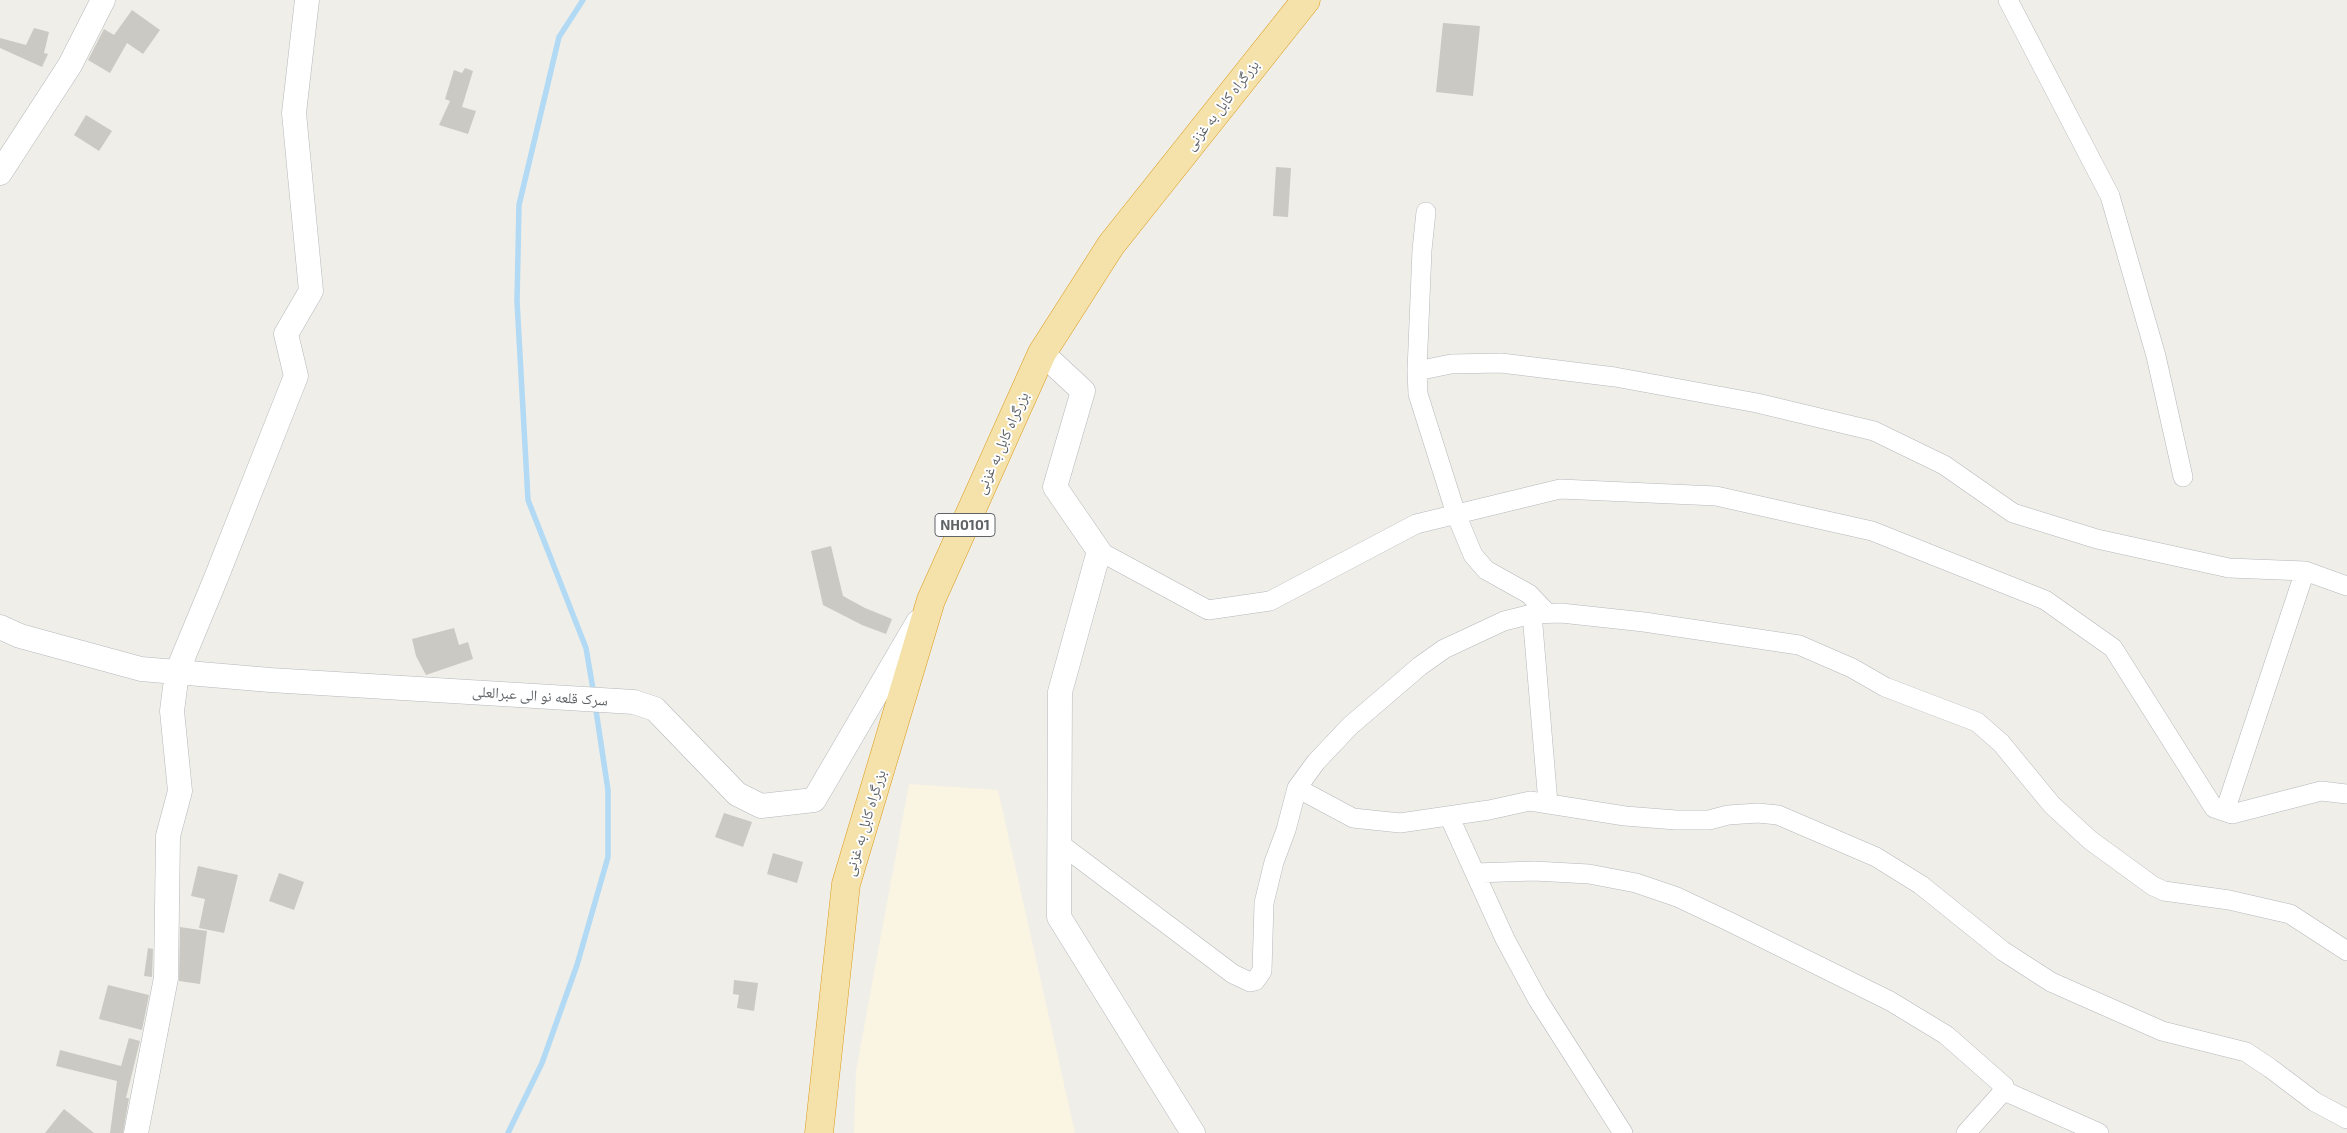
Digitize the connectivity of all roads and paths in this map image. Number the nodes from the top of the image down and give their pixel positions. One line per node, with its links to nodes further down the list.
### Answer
1 (103, 0): 5 (street)
2 (307, 0): 17 (street)
3 (1306, 0): 7 (highway, بزرگراه کابل به غزنی / NH0101)
4 (2008, 0): 9 (street)
5 (0, 173)
6 (1426, 212): 8 (street)
7 (1042, 353): 11 (street); 14 (highway, بزرگراه کابل به غزنی / NH0101)
8 (1417, 371): 10 (street); 12 (street)
9 (2183, 477)
10 (1456, 514): 11 (street); 15 (street); 21 (street)
11 (1099, 551): 23 (street)
12 (2305, 571): 13 (street); 21 (street)
13 (2347, 586)
14 (931, 600): 17 (street, سرک قلعه نو الی عبرالعلی); 30 (highway, بزرگراه کابل به غزنی / NH0101)
15 (1539, 613): 18 (street); 20 (street); 25 (street)
16 (0, 627): 17 (street, سرک قلعه نو الی عبرالعلی)
17 (177, 672): 29 (street)
18 (1298, 788): 22 (street); 23 (street)
19 (2347, 794): 21 (street)
20 (1548, 803): 22 (street); 27 (street)
21 (2225, 811)
22 (1449, 816): 24 (street)
23 (1060, 843): 31 (street)
24 (1475, 874): 26 (street); 32 (street)
25 (2347, 951)
26 (2002, 1090): 28 (street); 33 (street)
27 (2347, 1120)
28 (1970, 1132)
29 (136, 1133)
30 (819, 1133)
31 (1193, 1133)
32 (1623, 1133)
33 (2099, 1133)

